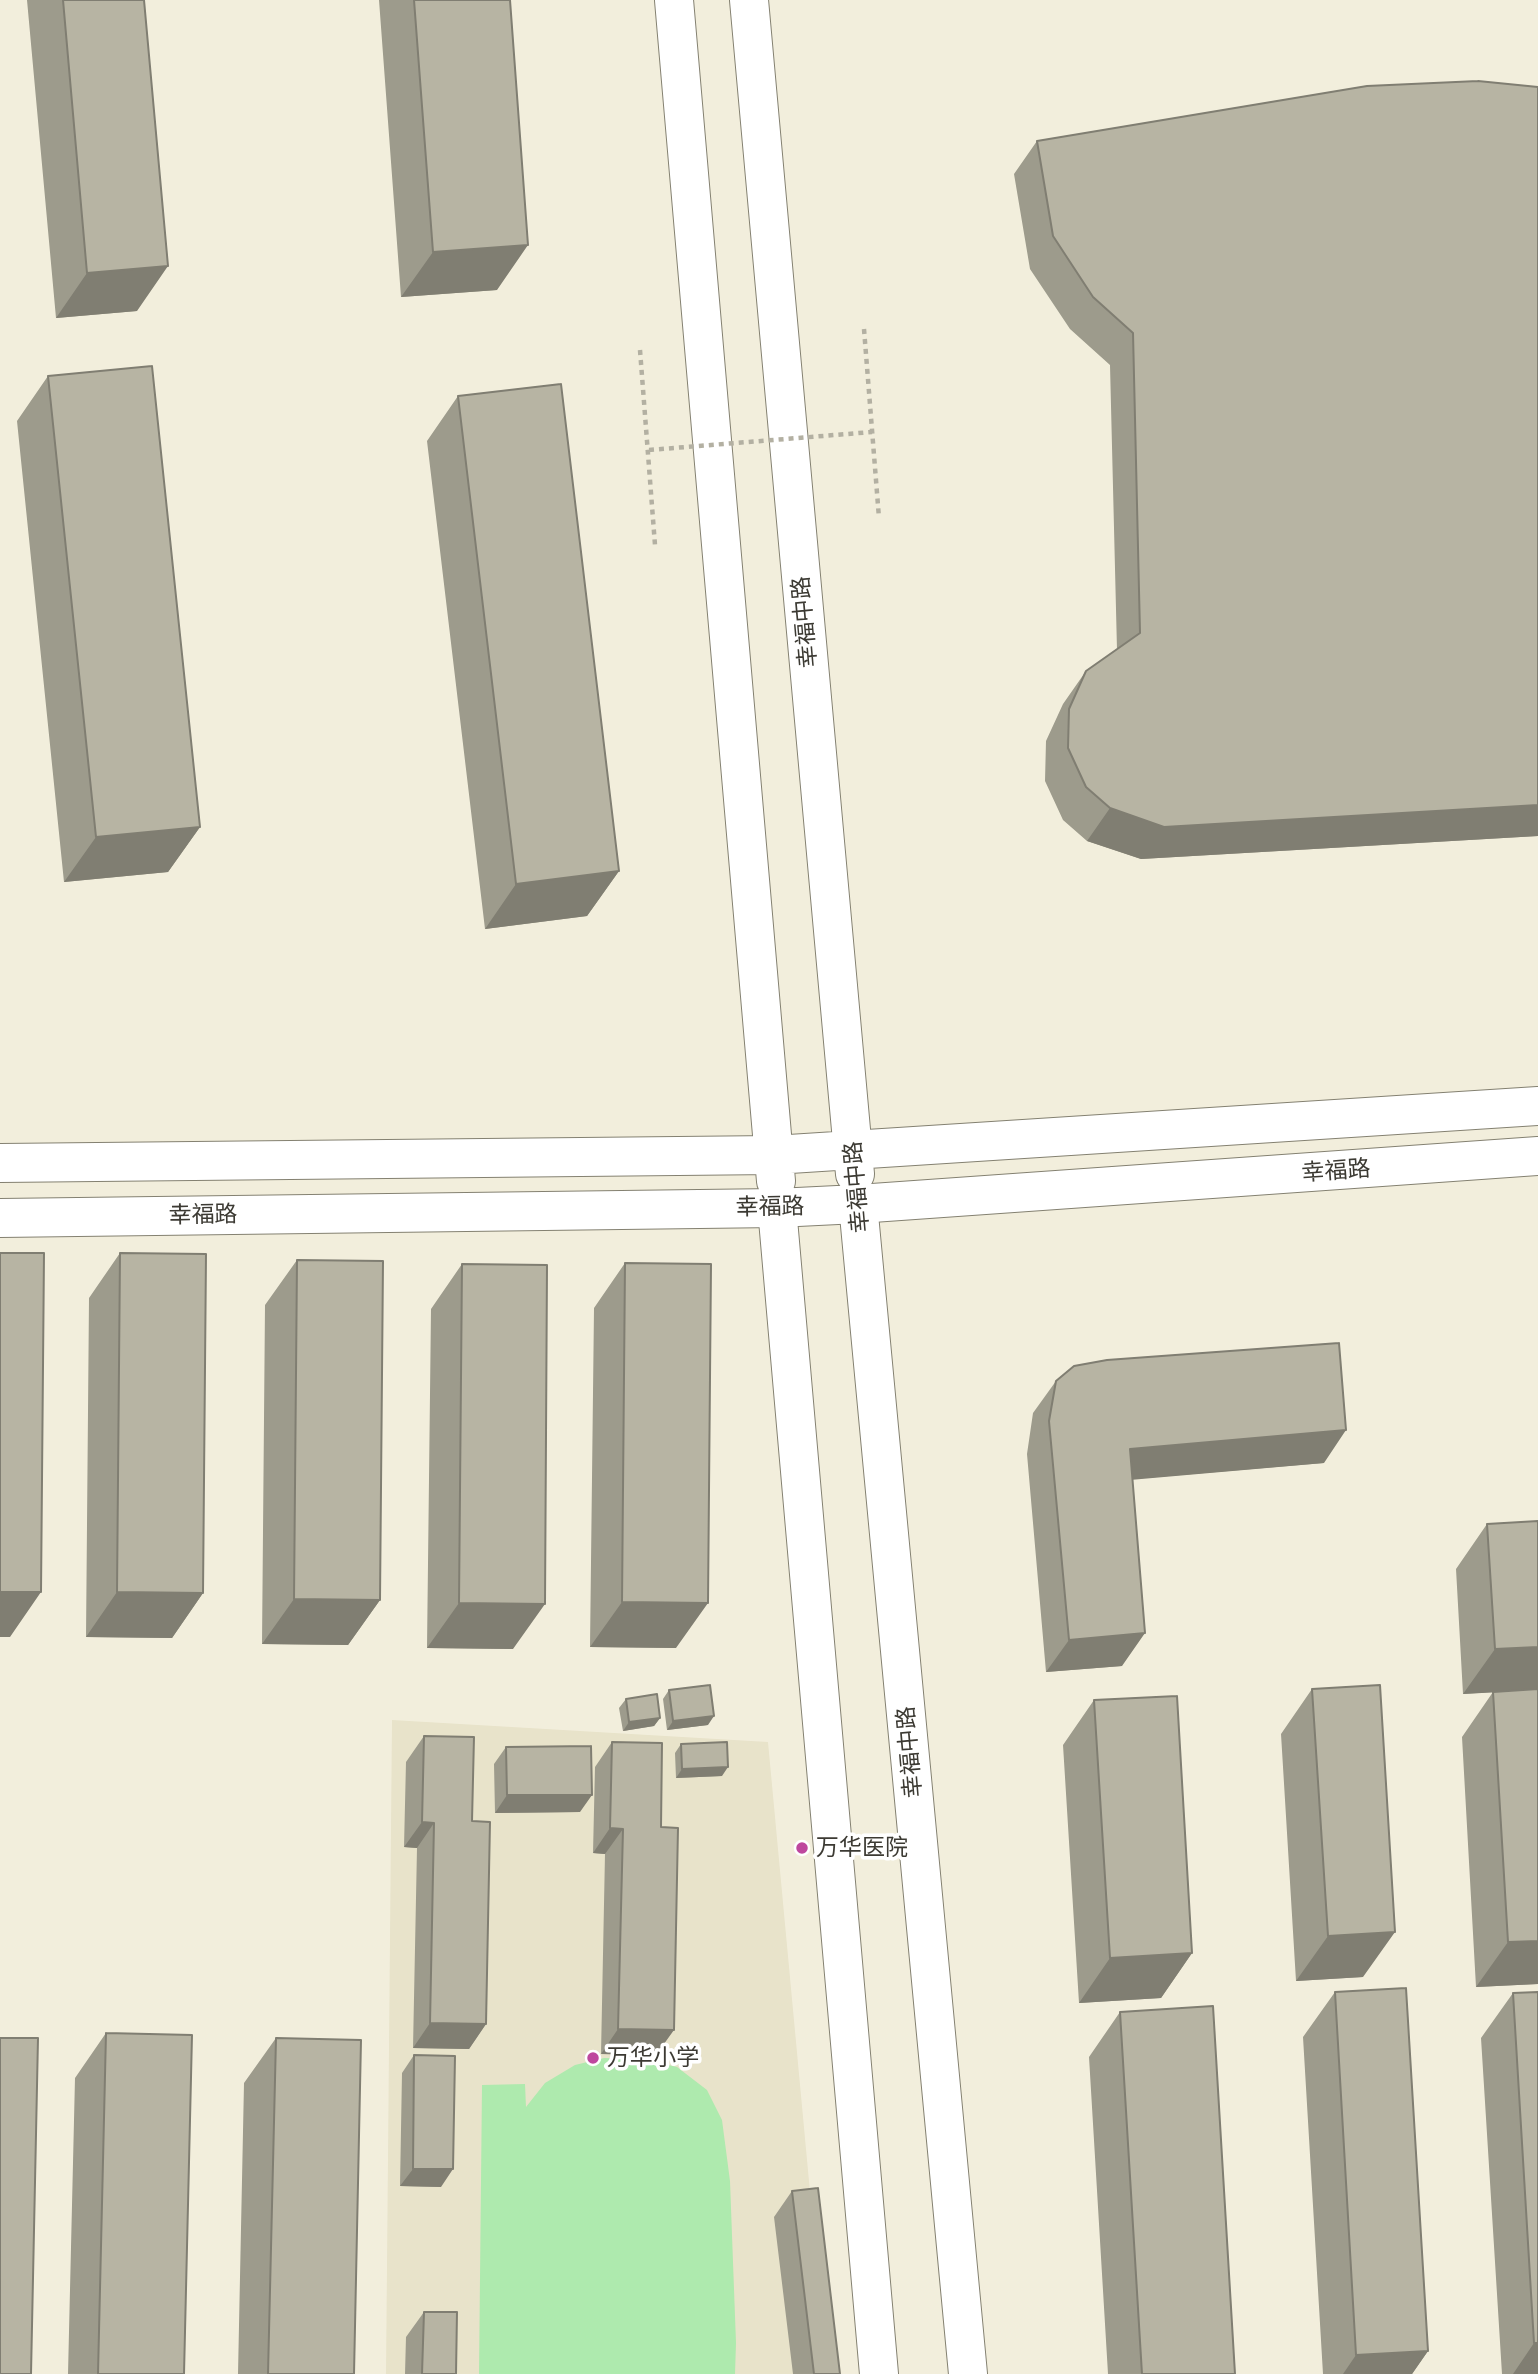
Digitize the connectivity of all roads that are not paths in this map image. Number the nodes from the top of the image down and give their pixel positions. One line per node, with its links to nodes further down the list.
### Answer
1 (674, 0): 5 (main road)
2 (749, 0): 4 (main road, 幸福中路)
3 (1538, 1106): 4 (main road)
4 (853, 1151): 5 (main road); 8 (main road, 幸福中路)
5 (774, 1156): 7 (main road); 9 (main road)
6 (1538, 1156): 8 (main road, 幸福路)
7 (0, 1163)
8 (858, 1204): 9 (main road, 幸福路); 12 (main road, 幸福中路)
9 (777, 1208): 10 (main road, 幸福路); 11 (main road)
10 (0, 1218)
11 (878, 2374)
12 (968, 2374)

